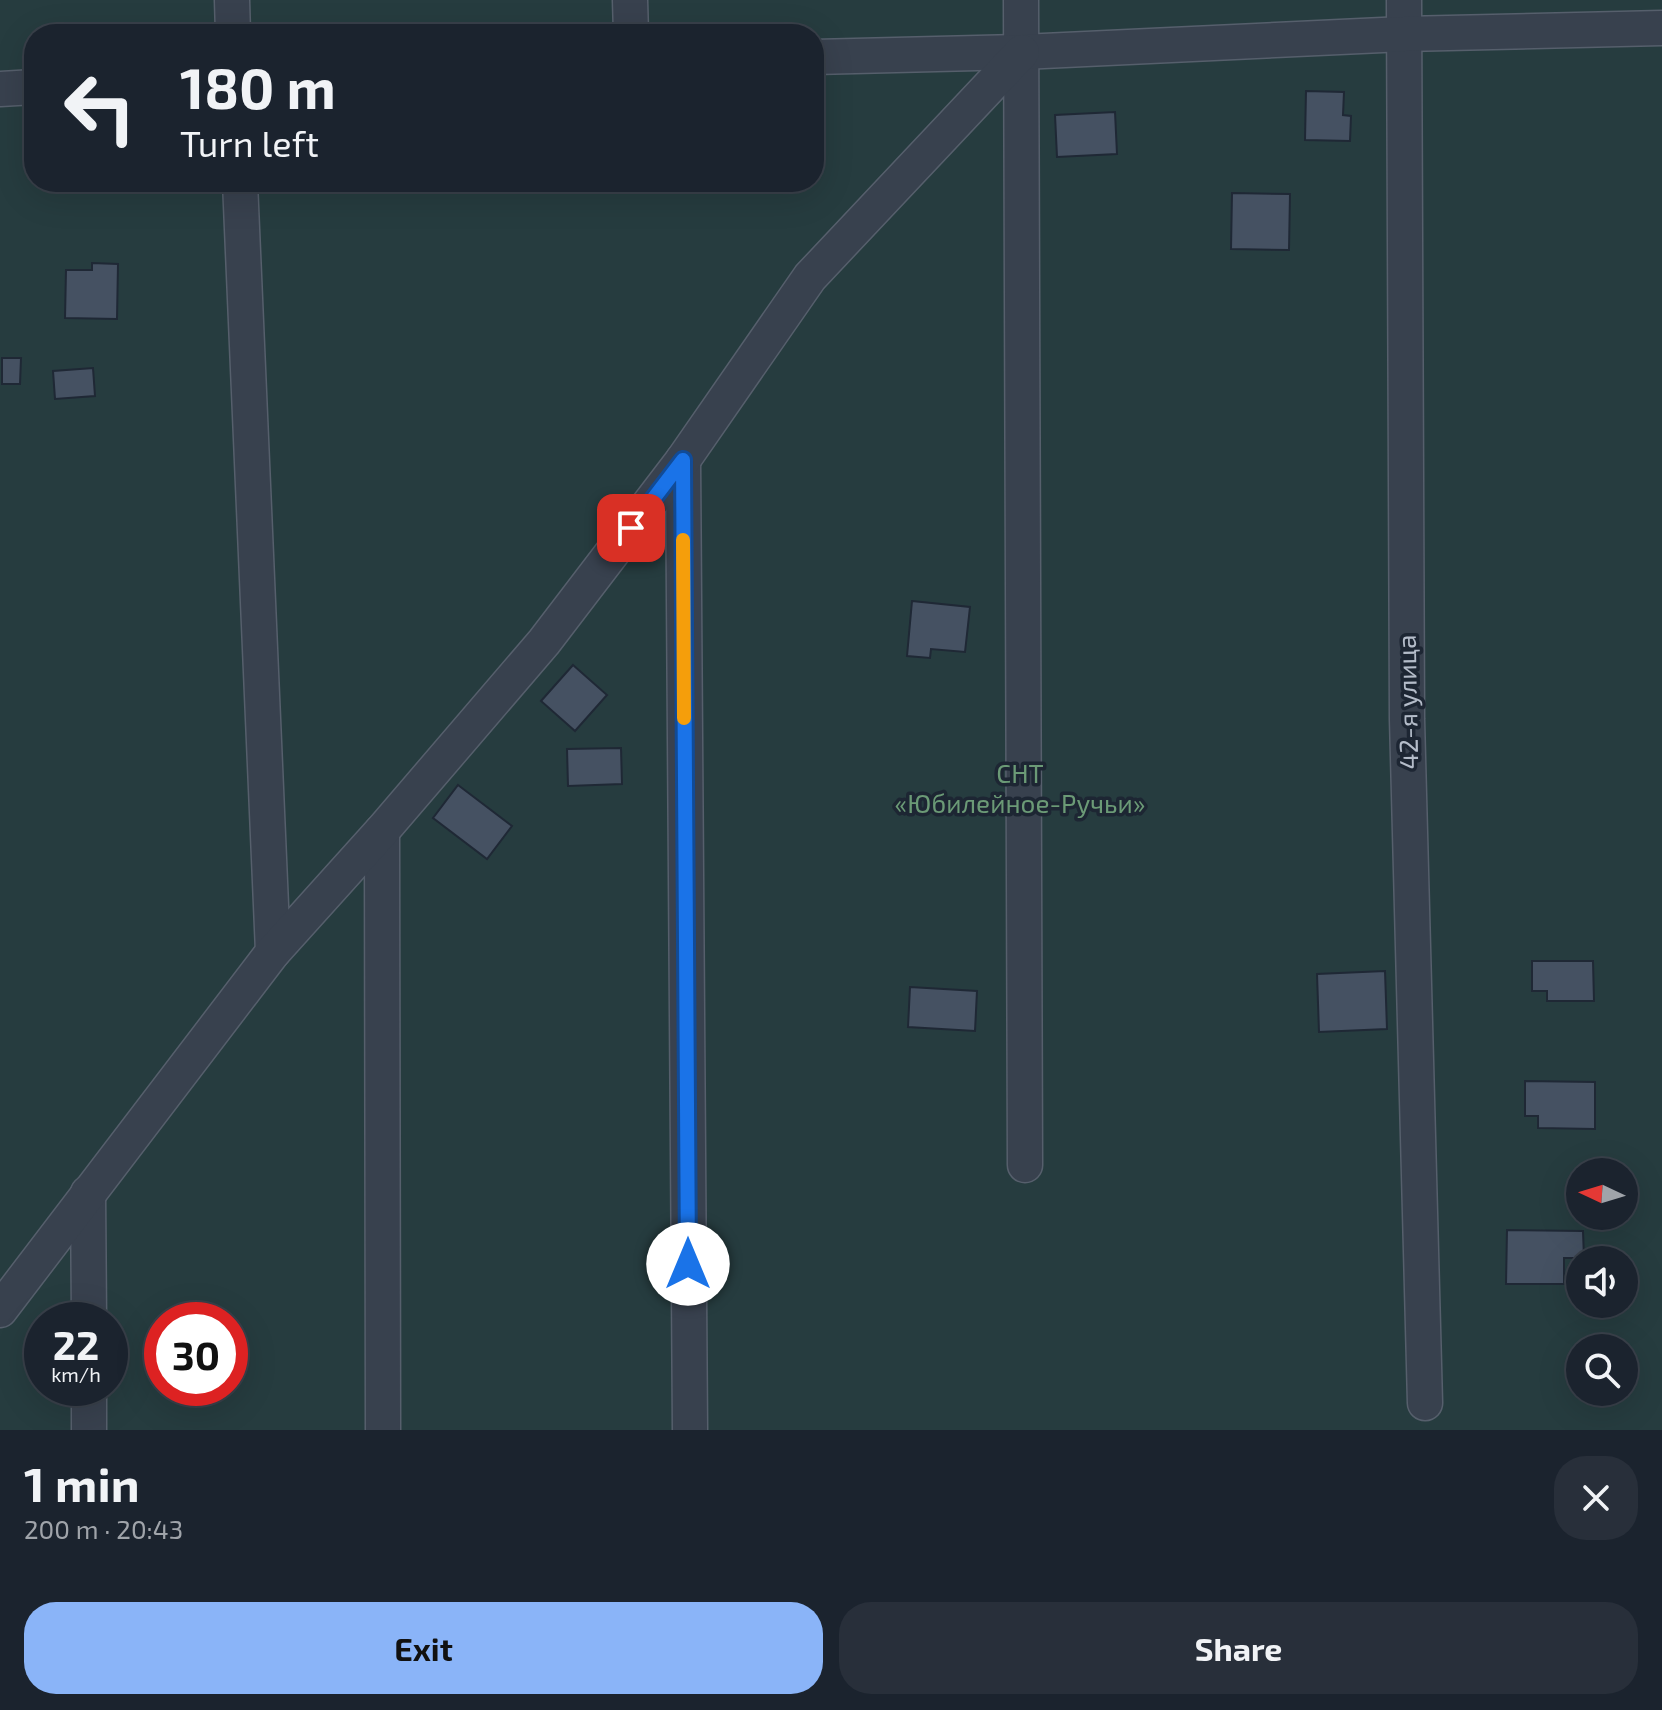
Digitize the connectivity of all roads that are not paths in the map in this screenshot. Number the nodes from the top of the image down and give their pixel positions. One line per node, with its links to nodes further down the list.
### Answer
1 (232, 0): 5 (street)
2 (630, 0): 6 (street)
3 (1021, 0): 9 (street)
4 (1404, 0): 8 (street, 42-я улица)
5 (233, 24)
6 (631, 24)
7 (1662, 28): 8 (street)
8 (1404, 34): 9 (street); 21 (street, 42-я улица)
9 (1022, 52): 10 (street); 14 (street); 17 (street)
10 (824, 57)
11 (24, 88): 12 (street)
12 (0, 89)
13 (240, 192): 16 (street)
14 (683, 460): 15 (street); 25 (street)
15 (382, 831): 16 (street); 24 (street)
16 (273, 952): 18 (street)
17 (1025, 1165)
18 (88, 1193): 19 (street); 20 (street)
19 (89, 1302)
20 (0, 1310)
21 (1425, 1403)
22 (89, 1406): 23 (street)
23 (89, 1430)
24 (383, 1430)
25 (690, 1430)

